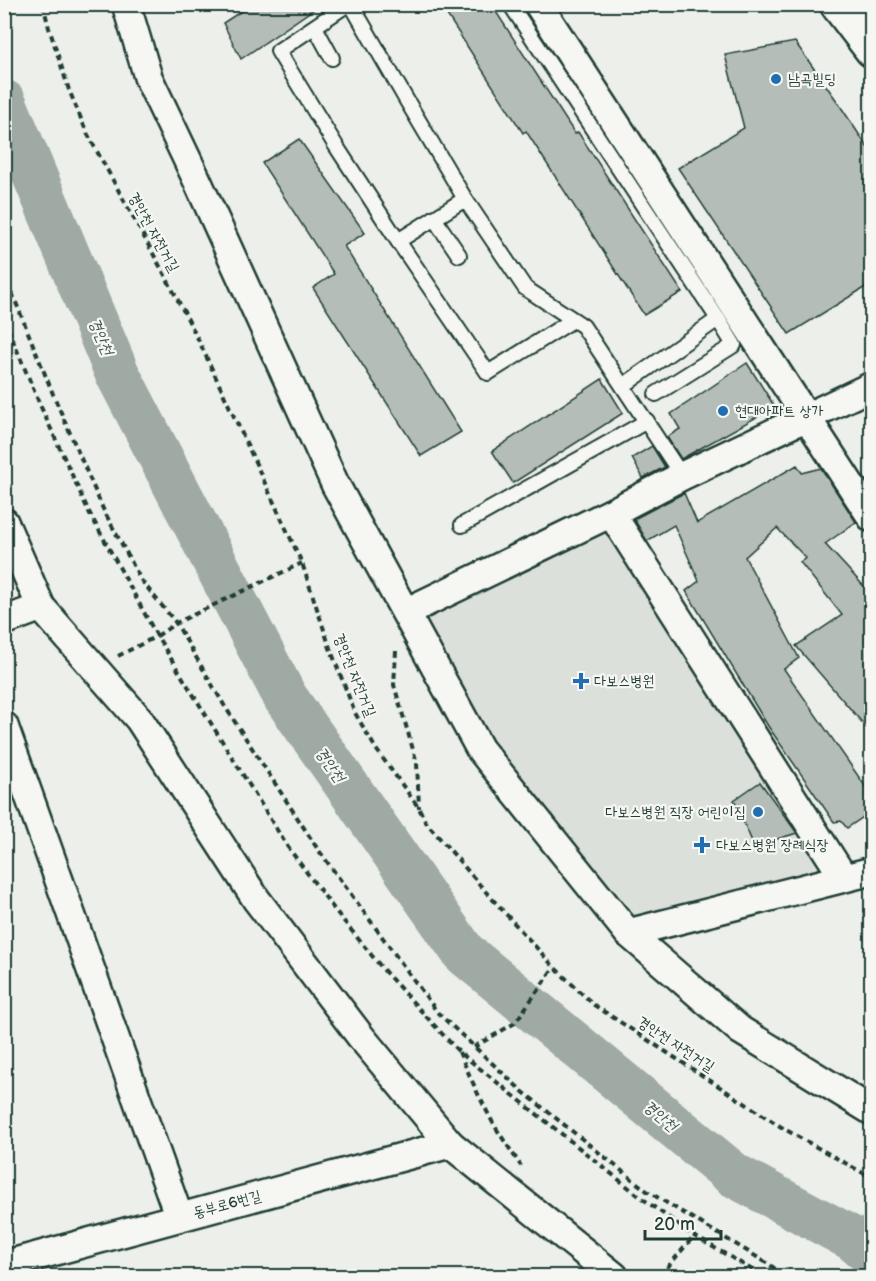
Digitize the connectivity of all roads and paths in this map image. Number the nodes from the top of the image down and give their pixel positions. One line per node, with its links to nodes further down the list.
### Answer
1 (43, 4): 28 (path, 경안천 자전거길)
2 (126, 4): 30 (street)
3 (350, 4): 7 (lane); 10 (lane)
4 (510, 4): 16 (lane)
5 (538, 4): 21 (street)
6 (837, 4): 8 (main road)
7 (315, 27): 9 (lane); 12 (lane)
8 (872, 50)
9 (332, 58)
10 (465, 199): 11 (lane); 17 (lane)
11 (434, 218): 12 (lane); 13 (lane)
12 (398, 241): 17 (lane)
13 (459, 255)
14 (4, 273): 32 (path)
15 (4, 319): 33 (path)
16 (718, 319): 18 (lane); 20 (lane)
17 (573, 320): 18 (lane)
18 (622, 386): 22 (lane)
19 (872, 386): 21 (street)
20 (656, 394)
21 (808, 418): 23 (street); 25 (street)
22 (646, 421): 23 (lane); 26 (lane)
23 (682, 476): 24 (street)
24 (611, 513): 30 (street); 38 (street)
25 (872, 518)
26 (462, 525)
27 (6, 531): 29 (street)
28 (302, 563): 32 (path, bridge); 36 (path, 경안천 자전거길)
29 (41, 607): 31 (street); 34 (street)
30 (406, 612): 36 (path); 39 (street)
31 (4, 621)
32 (176, 623): 33 (path, bridge); 41 (path)
33 (157, 636): 34 (path); 42 (path)
34 (95, 668): 44 (street)
35 (4, 726): 47 (street)
36 (419, 808): 40 (path, 경안천 자전거길)
37 (872, 871): 38 (street)
38 (844, 878): 39 (street)
39 (628, 933): 43 (street)
40 (554, 968): 41 (path); 46 (path, 경안천 자전거길)
41 (474, 1047): 53 (path)
42 (458, 1051): 45 (path); 48 (path)
43 (872, 1110)
44 (450, 1144): 47 (street, 동부로6번길); 50 (street)
45 (524, 1172)
46 (872, 1178)
47 (179, 1217): 49 (street, 동부로6번길)
48 (694, 1236): 51 (path); 52 (path)
49 (4, 1265)
50 (614, 1276)
51 (660, 1276)
52 (763, 1276)
53 (785, 1276)

